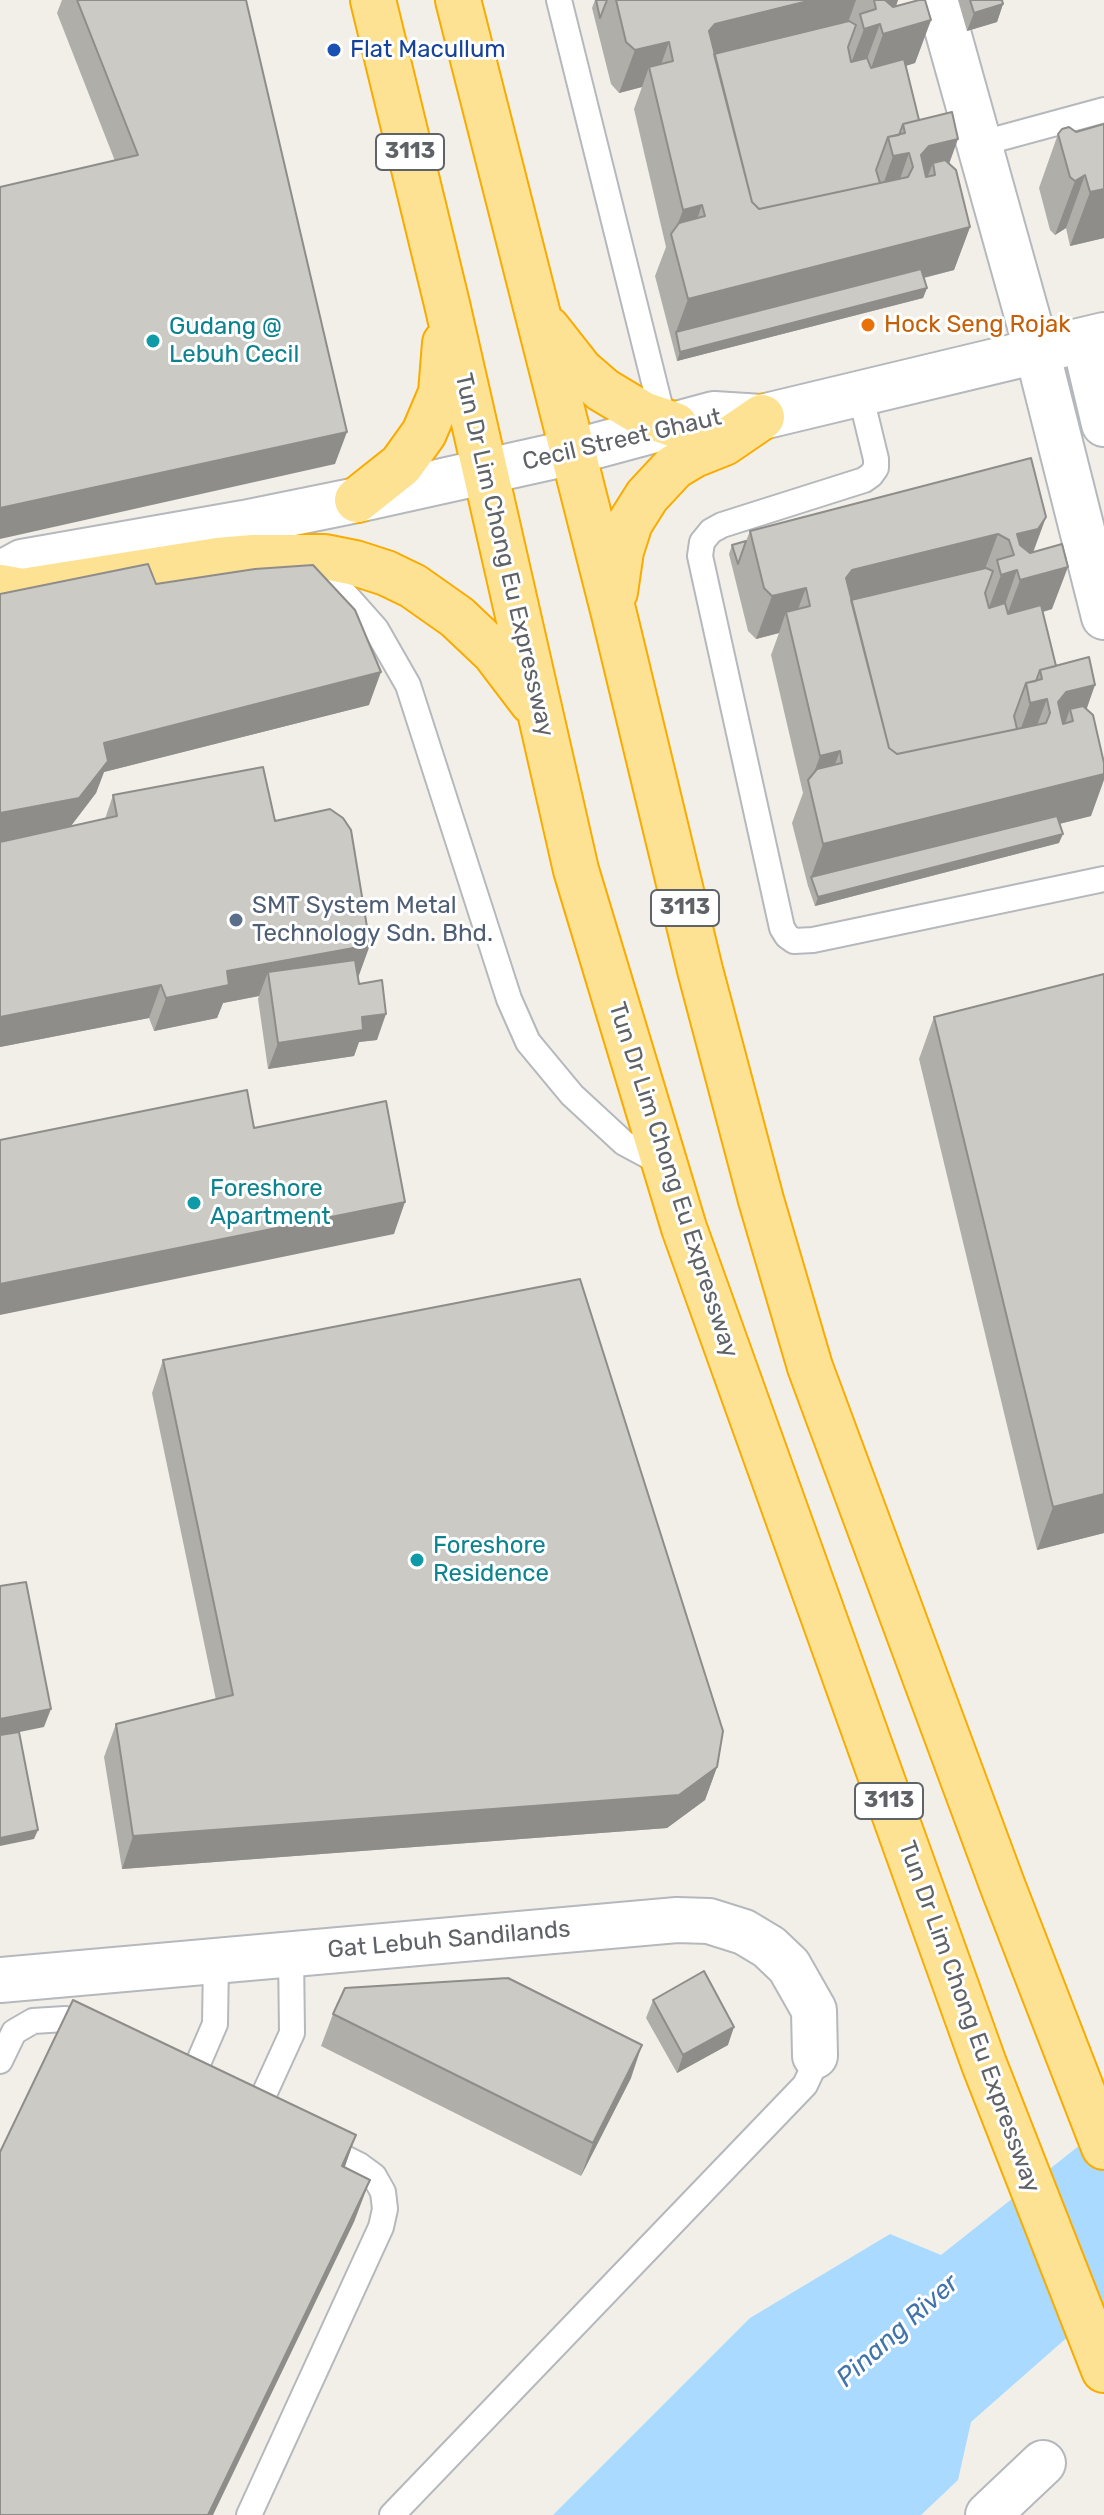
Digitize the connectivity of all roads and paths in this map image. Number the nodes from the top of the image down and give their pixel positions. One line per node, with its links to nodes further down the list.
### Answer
1 (373, 0): 7 (highway, Tun Dr Lim Chong Eu Expressway / 3113)
2 (458, 0): 8 (highway, 3113)
3 (559, 0): 14 (lane)
4 (939, 0): 6 (street)
5 (1104, 110): 6 (lane)
6 (979, 144): 10 (street)
7 (447, 304): 16 (highway, Tun Dr Lim Chong Eu Expressway / 3113); 17 (highway)
8 (537, 314): 14 (highway); 15 (highway, 3113)
9 (1094, 337): 10 (street, Cecil Street Ghaut); 12 (street)
10 (1037, 351): 11 (street, Cecil Street Ghaut); 23 (street)
11 (860, 393): 13 (street, Cecil Street Ghaut); 25 (lane)
12 (1102, 406)
13 (762, 417): 14 (street, Cecil Street Ghaut); 22 (highway)
14 (670, 424): 15 (street, Cecil Street Ghaut)
15 (573, 452): 16 (street, Cecil Street Ghaut); 22 (highway, 3113)
16 (484, 471): 17 (street, Cecil Street Ghaut); 24 (highway, Tun Dr Lim Chong Eu Expressway / 3113)
17 (357, 500): 18 (street, Cecil Street Ghaut)
18 (269, 518): 19 (lane); 20 (street, Cecil Street Ghaut)
19 (312, 557): 21 (highway); 24 (highway); 26 (lane)
20 (0, 574)
21 (0, 587)
22 (614, 614): 34 (highway, 3113)
23 (1104, 617)
24 (542, 717): 26 (highway, Tun Dr Lim Chong Eu Expressway / 3113)
25 (1104, 879)
26 (665, 1165): 35 (highway, Tun Dr Lim Chong Eu Expressway / 3113)
27 (291, 1954): 28 (street, Gat Lebuh Sandilands); 31 (street, Gat Lebuh Sandilands); 33 (lane)
28 (216, 1961): 29 (street, Gat Lebuh Sandilands); 33 (lane)
29 (0, 1980)
30 (107, 2040): 32 (lane)
31 (815, 2056): 38 (lane)
32 (0, 2061)
33 (255, 2114): 37 (lane)
34 (1104, 2147)
35 (1104, 2370)
36 (1043, 2463): 39 (street)
37 (249, 2515)
38 (392, 2515)
39 (988, 2515)

